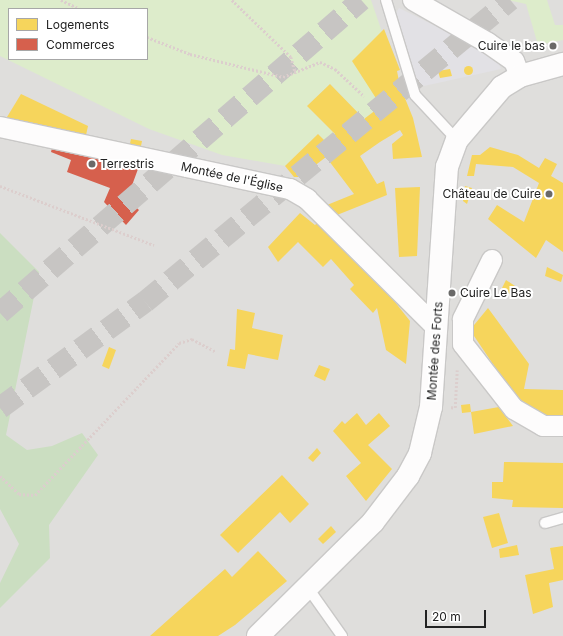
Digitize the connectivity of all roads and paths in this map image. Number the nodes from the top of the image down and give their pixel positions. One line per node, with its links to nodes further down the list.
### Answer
1 (61, 0): 5 (path)
2 (232, 0): 8 (path)
3 (386, 0): 12 (lane)
4 (413, 0): 9 (street)
5 (78, 8)
6 (148, 37): 8 (path)
7 (563, 64): 9 (street, Montée des Forts)
8 (295, 71): 10 (path)
9 (520, 76): 12 (street, Montée des Forts)
10 (364, 96)
11 (0, 127): 16 (street, Montée de l'Église)
12 (457, 140): 16 (street, Montée des Forts)
13 (0, 186): 14 (path)
14 (154, 245)
15 (492, 260): 20 (street)
16 (436, 327): 24 (street, Montée des Forts)
17 (216, 352): 21 (path)
18 (458, 363): 19 (path)
19 (455, 408)
20 (563, 426)
21 (0, 476)
22 (563, 518): 23 (lane)
23 (546, 522)
24 (308, 588): 25 (street, Montée des Forts); 26 (lane)
25 (258, 636)
26 (342, 636)

